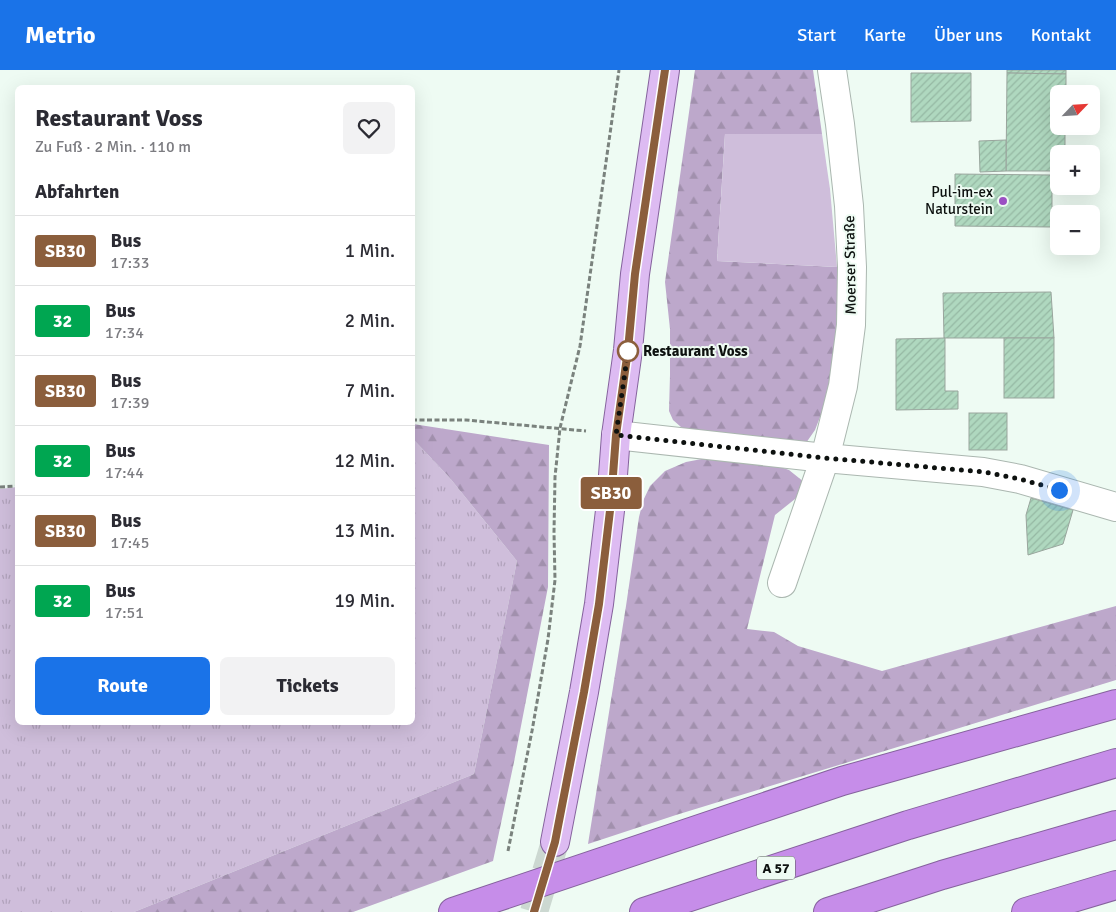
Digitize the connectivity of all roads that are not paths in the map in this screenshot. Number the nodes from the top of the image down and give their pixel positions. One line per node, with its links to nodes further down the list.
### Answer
1 (665, 70): 3 (main road)
2 (832, 70): 4 (street, Moerser Straße)
3 (616, 435): 4 (street); 10 (main road)
4 (825, 458): 5 (street); 6 (street, Moerser Straße)
5 (1116, 507)
6 (782, 583)
7 (1116, 704): 12 (highway)
8 (1116, 763): 13 (highway, A 57)
9 (1116, 825): 14 (highway)
10 (555, 842)
11 (1116, 885): 15 (highway)
12 (453, 912)
13 (644, 912)
14 (828, 912)
15 (1026, 912)

